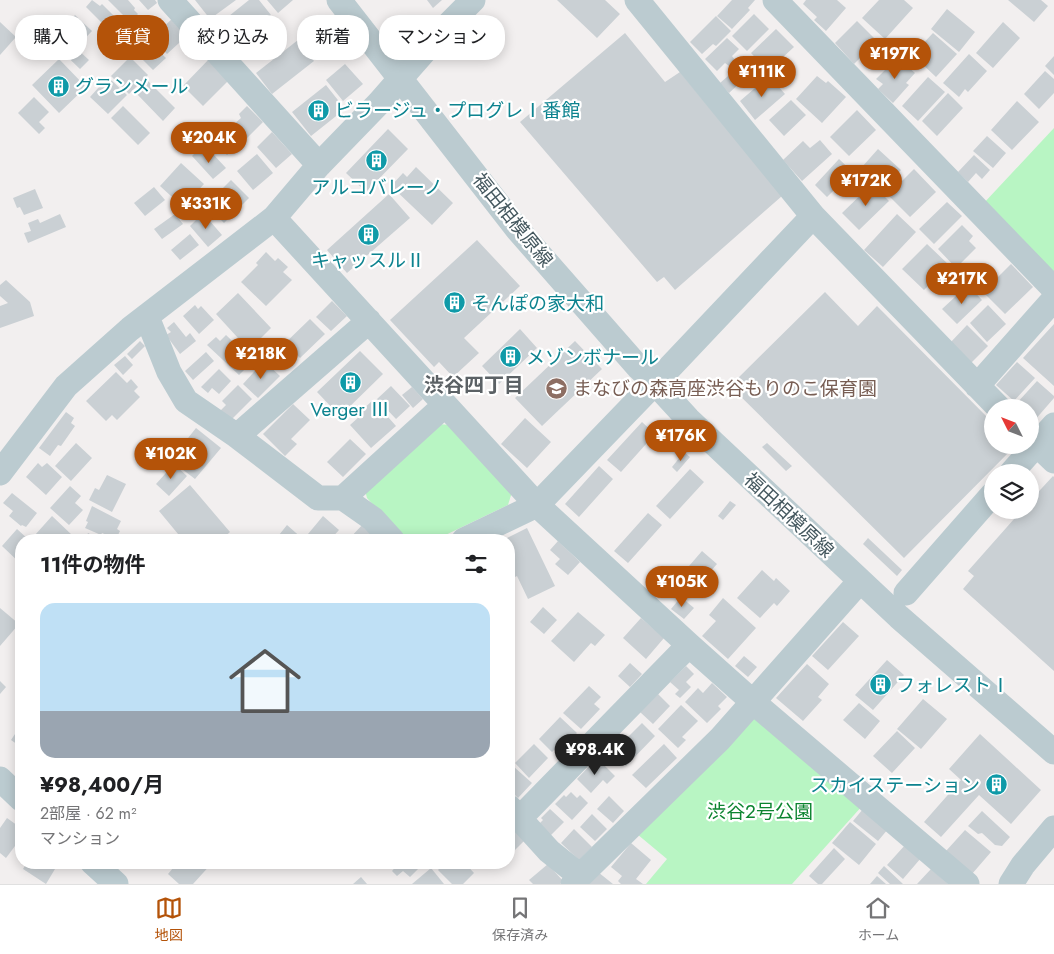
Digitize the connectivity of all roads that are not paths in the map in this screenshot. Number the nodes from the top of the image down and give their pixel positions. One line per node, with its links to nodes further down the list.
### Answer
1 (170, 0): 7 (street)
2 (339, 0): 6 (street, 福田相模原線)
3 (473, 0): 6 (street)
4 (775, 0): 10 (street)
5 (640, 1): 8 (street)
6 (400, 79): 7 (street); 14 (street, 福田相模原線)
7 (319, 165): 9 (street)
8 (812, 216): 14 (street); 15 (street)
9 (274, 218): 12 (street); 13 (street)
10 (1054, 289)
11 (1054, 299): 15 (street)
12 (146, 317): 19 (street); 22 (street)
13 (369, 321): 17 (street); 19 (street)
14 (655, 382): 25 (street); 28 (street, 福田相模原線)
15 (977, 386): 16 (street)
16 (990, 399)
17 (445, 405): 23 (street); 25 (street)
18 (1054, 425): 20 (street)
19 (237, 436): 23 (street)
20 (1040, 448): 21 (street)
21 (1021, 464)
22 (0, 473)
23 (343, 498): 26 (street)
24 (984, 504): 29 (street)
25 (537, 506): 27 (street); 30 (street)
26 (387, 534)
27 (477, 534)
28 (860, 581): 31 (street); 32 (street, 福田相模原線)
29 (906, 593)
30 (688, 645): 31 (street); 35 (street)
31 (753, 702): 40 (street); 42 (street)
32 (1054, 752)
33 (0, 779): 34 (street)
34 (15, 794)
35 (515, 812)
36 (515, 814): 40 (street)
37 (1054, 828): 43 (street)
38 (1054, 855): 43 (street)
39 (100, 869): 41 (street)
40 (577, 880)
41 (116, 884)
42 (967, 884)
43 (1011, 884)

